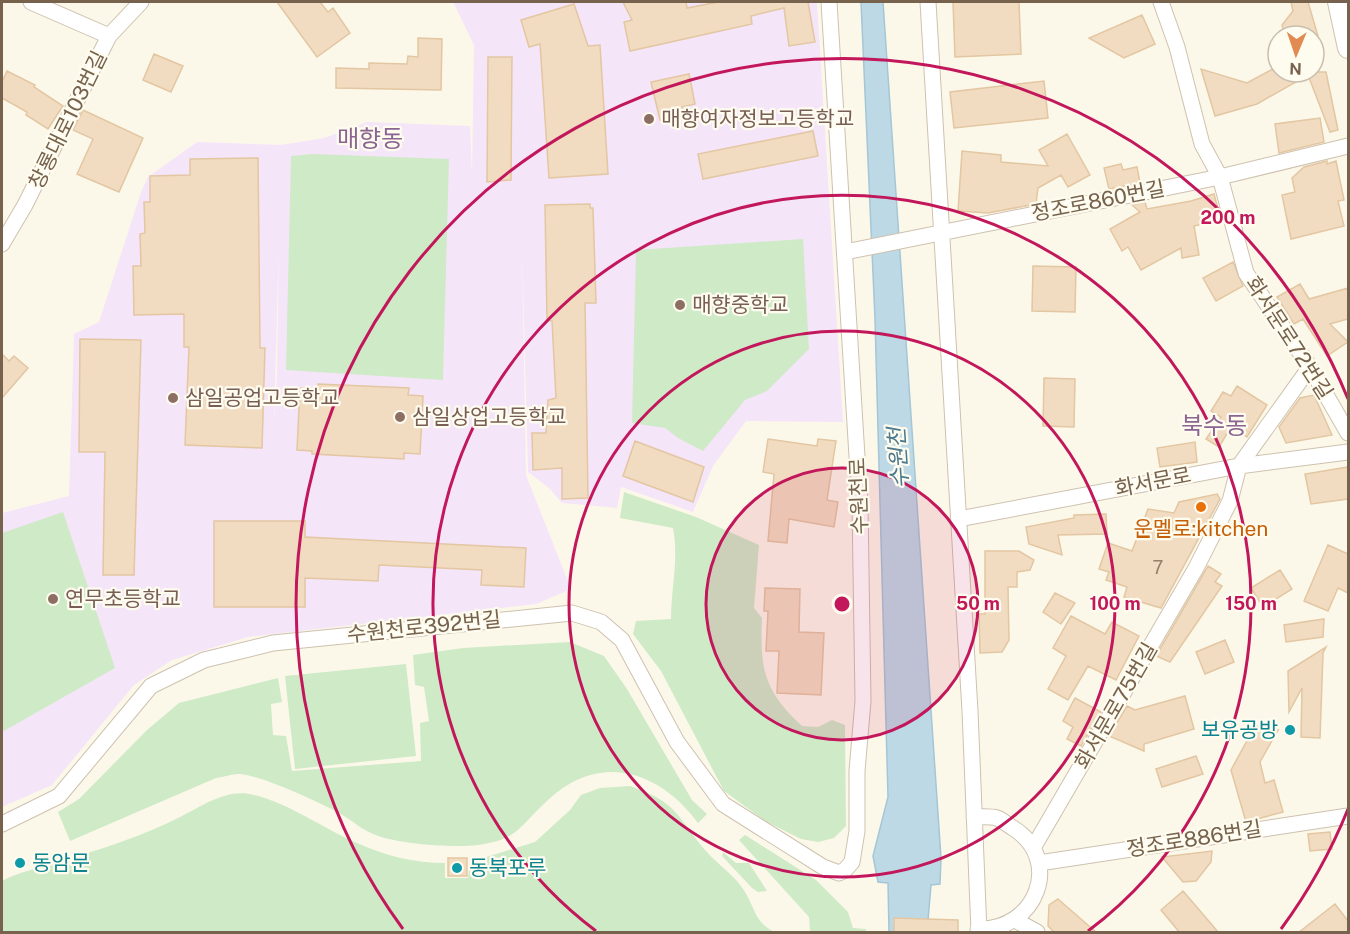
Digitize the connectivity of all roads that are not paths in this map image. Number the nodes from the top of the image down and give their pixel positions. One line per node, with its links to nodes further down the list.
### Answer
1 (31, 2): 7 (street)
2 (141, 2): 7 (street, 창룡대로103번길)
3 (829, 2): 13 (street, 수원천로)
4 (928, 2): 11 (street)
5 (1161, 2): 10 (street, 화서문로72번길)
6 (1338, 2): 8 (street)
7 (110, 36): 12 (street, 창룡대로103번길)
8 (1348, 48)
9 (1348, 146): 10 (street, 정조로860번길)
10 (1220, 177): 11 (street, 정조로860번길); 14 (street, 화서문로72번길)
11 (940, 233): 13 (street, 정조로860번길); 18 (street)
12 (2, 244)
13 (849, 252): 21 (street, 수원천로)
14 (1310, 367): 15 (street, 화서문로72번길); 17 (street)
15 (1348, 433)
16 (1348, 452): 17 (street, 화서문로)
17 (1239, 466): 18 (street, 화서문로); 23 (street, 화서문로75번길)
18 (959, 519): 20 (street)
19 (1348, 816): 24 (street, 정조로886번길)
20 (974, 817): 23 (street); 26 (street)
21 (743, 819): 22 (street, 수원천로392번길)
22 (2, 824)
23 (1033, 848): 24 (street)
24 (1039, 862): 25 (street)
25 (1018, 926): 26 (street); 27 (street)
26 (978, 931)
27 (1037, 933)

